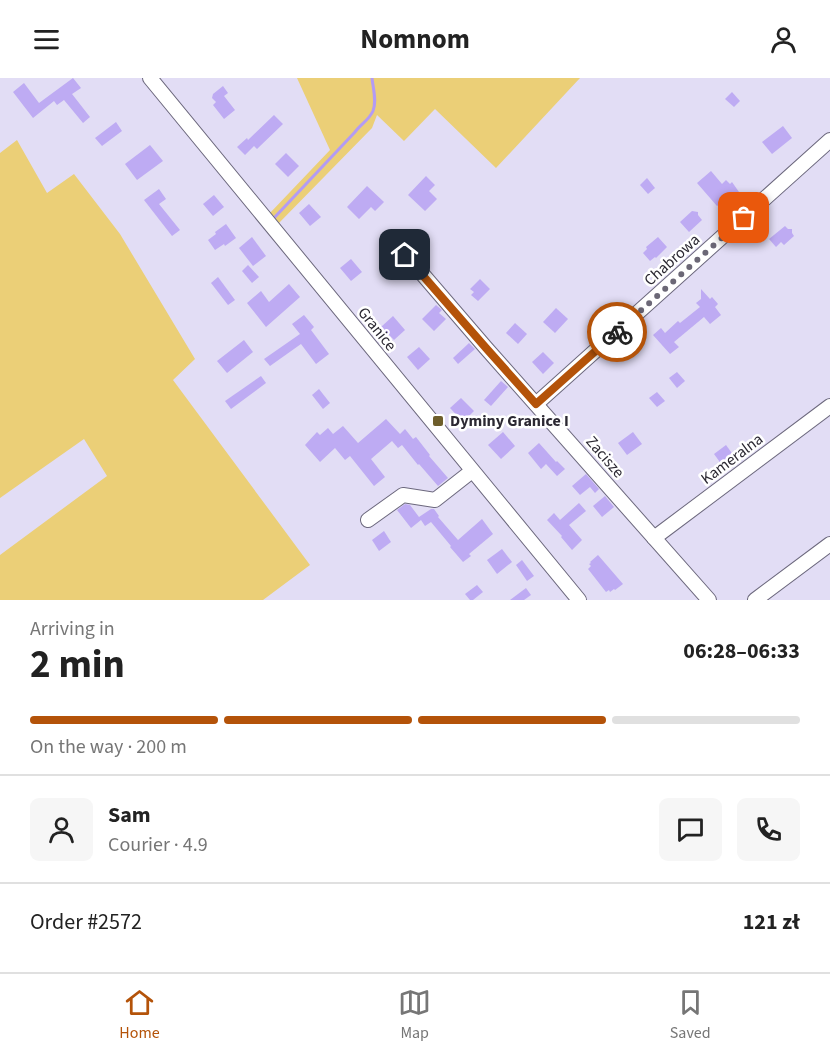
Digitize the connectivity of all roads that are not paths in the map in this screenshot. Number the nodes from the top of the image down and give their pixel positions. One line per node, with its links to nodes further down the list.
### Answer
1 (150, 78): 6 (street, Granice)
2 (830, 140): 4 (street, Chabrowa)
3 (405, 255): 4 (street, Zacisze)
4 (536, 404): 8 (street, Zacisze)
5 (830, 406): 8 (street, Kameralna)
6 (471, 471): 7 (street); 10 (street, Granice)
7 (368, 520)
8 (654, 538): 11 (street, Zacisze)
9 (830, 544): 12 (street)
10 (579, 600)
11 (709, 600)
12 (755, 600)

